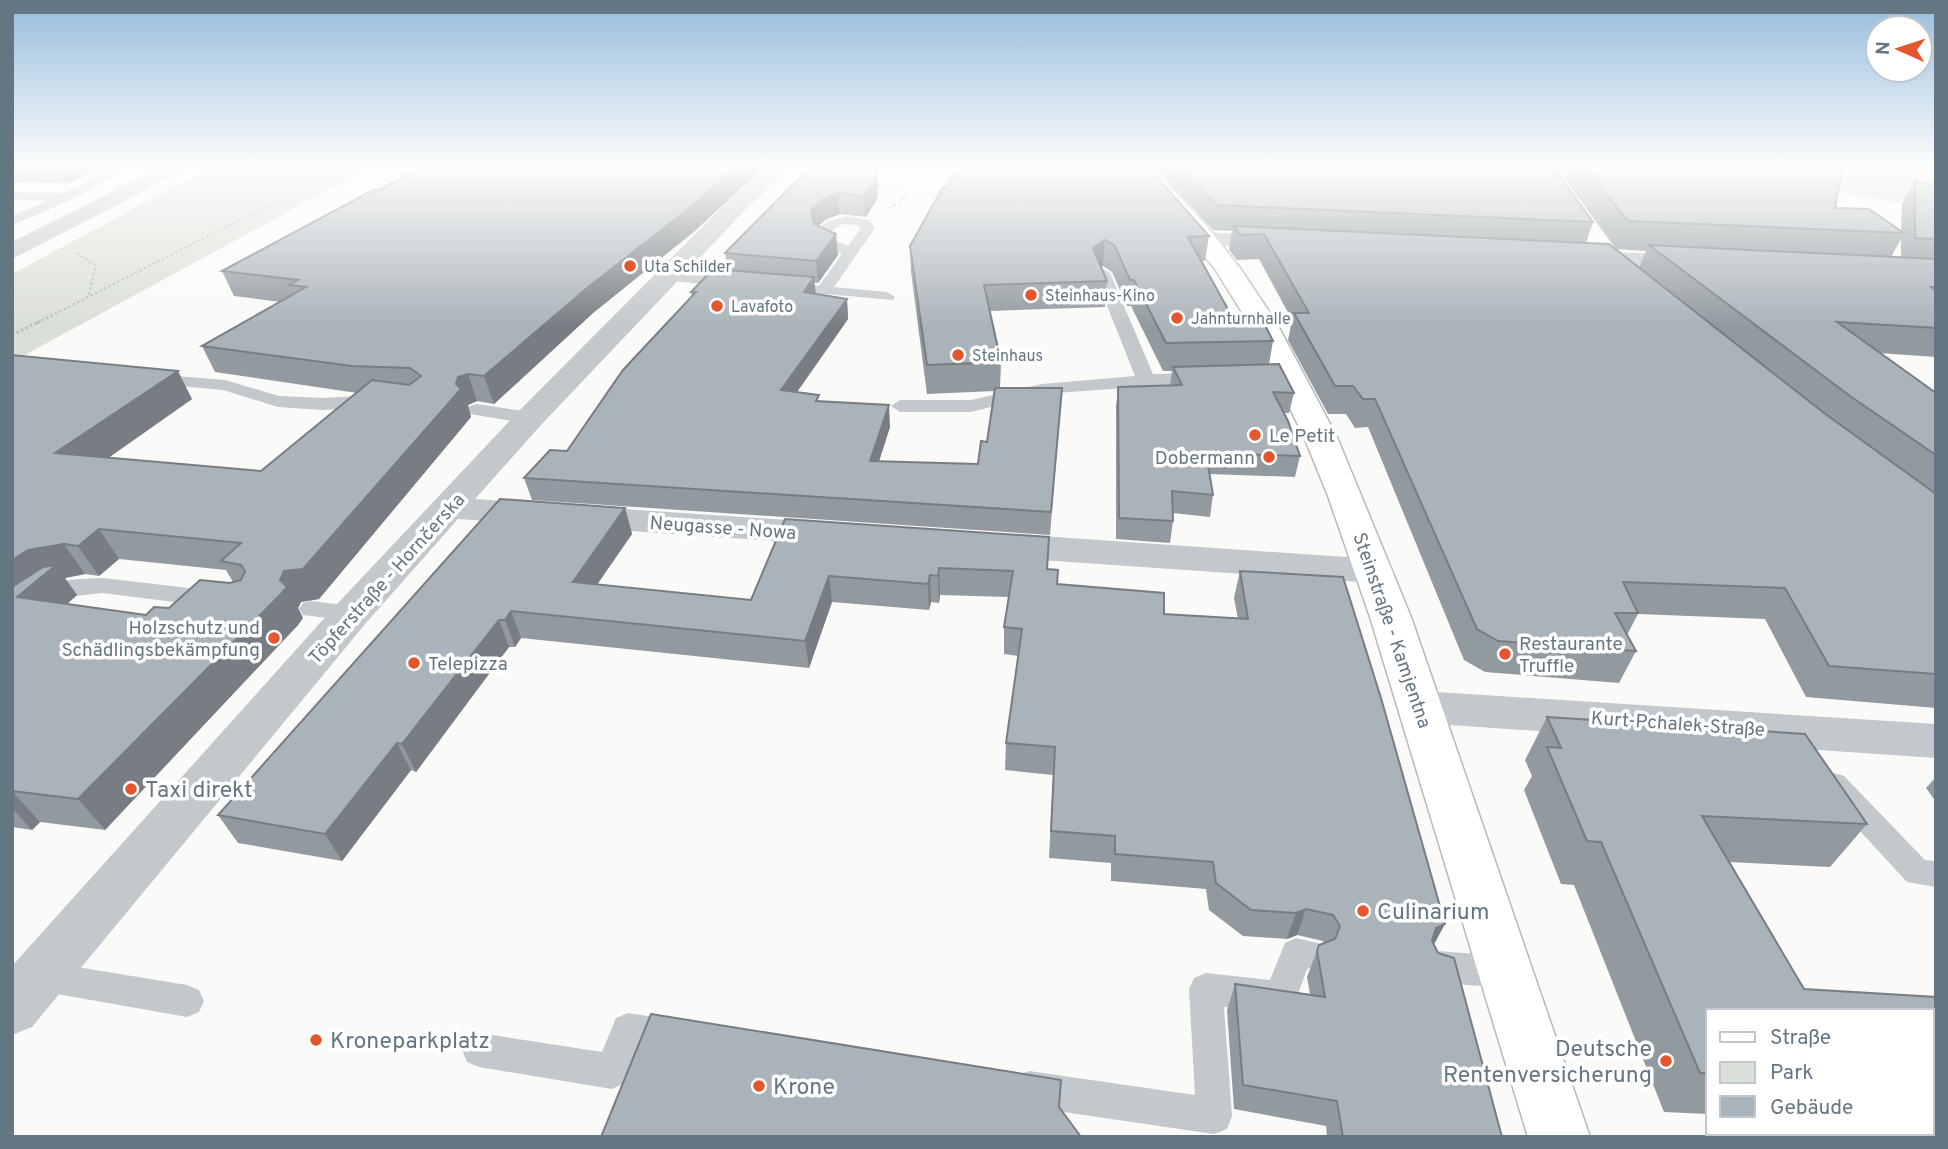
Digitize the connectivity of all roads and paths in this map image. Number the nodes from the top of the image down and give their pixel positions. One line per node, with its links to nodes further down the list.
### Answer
1 (73, 221): 8 (street)
2 (238, 221): 20 (path)
3 (724, 221): 14 (street, Töpferstraße - Hornčerska)
4 (1188, 221): 6 (main road, Steinstraße - Kamjentna)
5 (1592, 237): 11 (street)
6 (1205, 239): 7 (street); 31 (main road, Steinstraße - Kamjentna)
7 (1302, 244)
8 (12, 252)
9 (851, 253): 18 (lane)
10 (1553, 257): 11 (street)
11 (1608, 260): 12 (street); 16 (street)
12 (1718, 265)
13 (1102, 273): 23 (lane)
14 (667, 276): 15 (lane); 27 (street, Töpferstraße - Hornčerska)
15 (747, 284)
16 (1636, 285)
17 (773, 286): 18 (lane)
18 (823, 291): 19 (lane)
19 (887, 297)
20 (12, 335)
21 (133, 377): 24 (lane)
22 (1224, 378): 23 (lane)
23 (1146, 380): 25 (lane)
24 (398, 401)
25 (900, 406)
26 (477, 411): 27 (lane)
27 (530, 418): 28 (street, Töpferstraße - Hornčerska)
28 (449, 508): 29 (street, Neugasse - Nowa); 41 (street, Töpferstraße - Hornčerska)
29 (864, 536)
30 (960, 543): 31 (street)
31 (1375, 571): 34 (main road, Steinstraße - Kamjentna)
32 (234, 602): 33 (lane)
33 (22, 612)
34 (1421, 707): 36 (street, Kurt-Pchalek-Straße); 40 (main road, Steinstraße - Kamjentna)
35 (1936, 741): 36 (street, Kurt-Pchalek-Straße)
36 (1801, 750): 37 (lane)
37 (1936, 874)
38 (1311, 954): 45 (lane)
39 (1437, 965): 40 (lane)
40 (1506, 971): 46 (main road, Steinstraße - Kamjentna)
41 (26, 992): 42 (lane)
42 (187, 1001)
43 (705, 1041): 44 (lane)
44 (479, 1050)
45 (992, 1084)
46 (1559, 1137)

